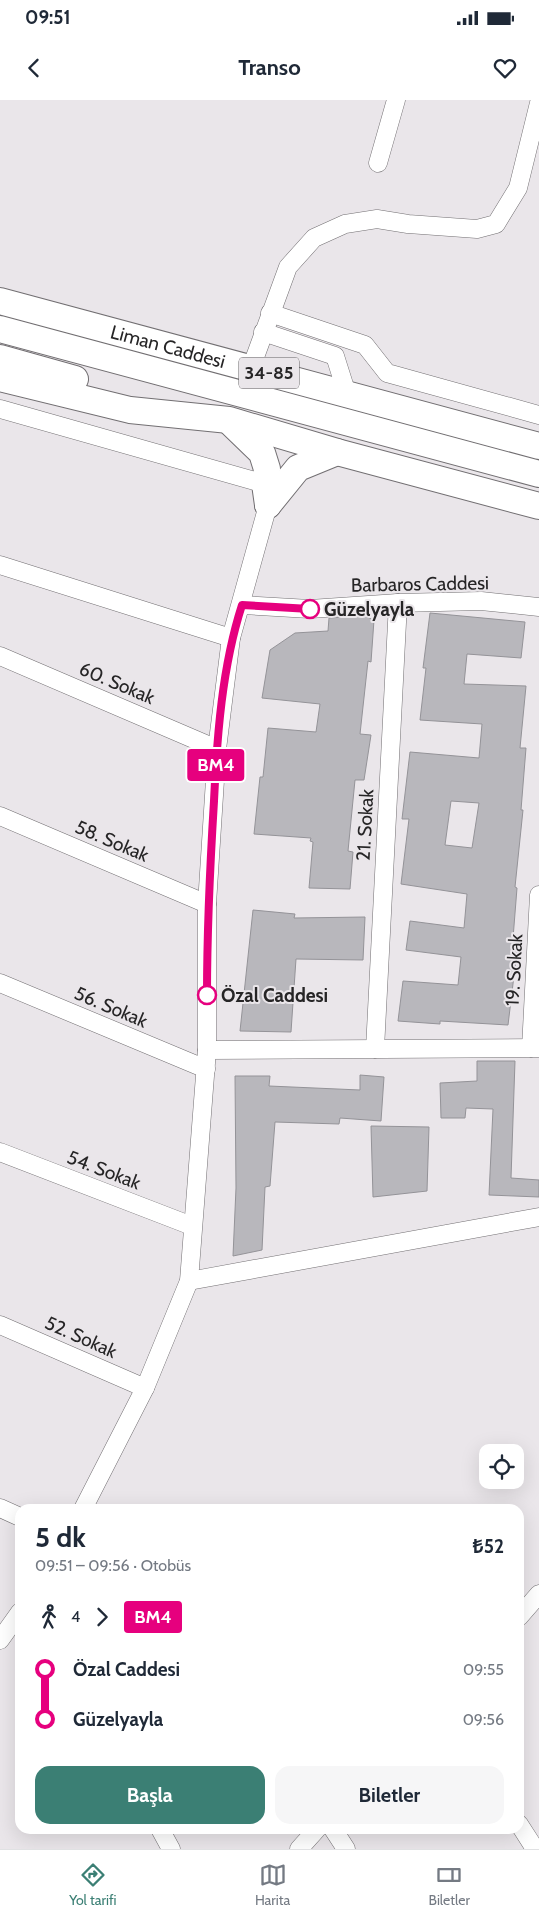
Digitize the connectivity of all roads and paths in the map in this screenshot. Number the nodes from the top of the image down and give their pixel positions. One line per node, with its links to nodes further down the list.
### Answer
1 (396, 100): 3 (street)
2 (539, 103): 5 (street)
3 (378, 163)
4 (0, 301): 9 (highway, Liman Caddesi / 34-85)
5 (270, 314): 7 (street); 13 (street)
6 (0, 329): 17 (highway, Liman Caddesi / 34-85)
7 (263, 332): 9 (street); 11 (street)
8 (0, 358): 14 (highway)
9 (251, 368): 11 (highway, Liman Caddesi / 34-85)
10 (0, 378): 14 (highway)
11 (347, 394): 15 (highway, Liman Caddesi / 34-85)
12 (0, 409): 18 (street)
13 (539, 415)
14 (229, 420): 16 (highway); 18 (highway)
15 (539, 446)
16 (337, 452): 18 (highway); 19 (highway)
17 (539, 474)
18 (267, 494): 22 (street)
19 (539, 506)
20 (1, 568): 24 (street)
21 (398, 603): 22 (street, Barbaros Caddesi); 23 (street, Barbaros Caddesi); 32 (street, 21. Sokak)
22 (242, 605): 24 (street)
23 (539, 607)
24 (231, 638): 26 (street)
25 (0, 656): 26 (street, 60. Sokak)
26 (217, 749): 29 (street)
27 (0, 816): 29 (street, 58. Sokak)
28 (539, 895): 31 (street, 19. Sokak)
29 (207, 904): 33 (street)
30 (0, 983): 34 (street, 56. Sokak)
31 (535, 1048): 32 (street)
32 (375, 1049): 33 (street)
33 (207, 1050): 34 (street)
34 (206, 1069): 37 (street)
35 (0, 1152): 37 (street, 54. Sokak)
36 (539, 1217): 38 (street)
37 (192, 1226): 38 (street)
38 (189, 1281): 40 (street)
39 (0, 1324): 40 (street, 52. Sokak)
40 (145, 1388): 41 (street)
41 (86, 1504)
42 (0, 1508): 43 (street)
43 (15, 1515)
44 (539, 1594): 45 (street)
45 (524, 1612)
46 (15, 1618): 47 (street)
47 (2, 1633)
48 (524, 1832): 55 (street)
49 (163, 1834): 52 (street)
50 (312, 1834): 53 (street)
51 (336, 1834): 54 (street)
52 (171, 1849)
53 (299, 1849)
54 (346, 1849)
55 (535, 1849)

